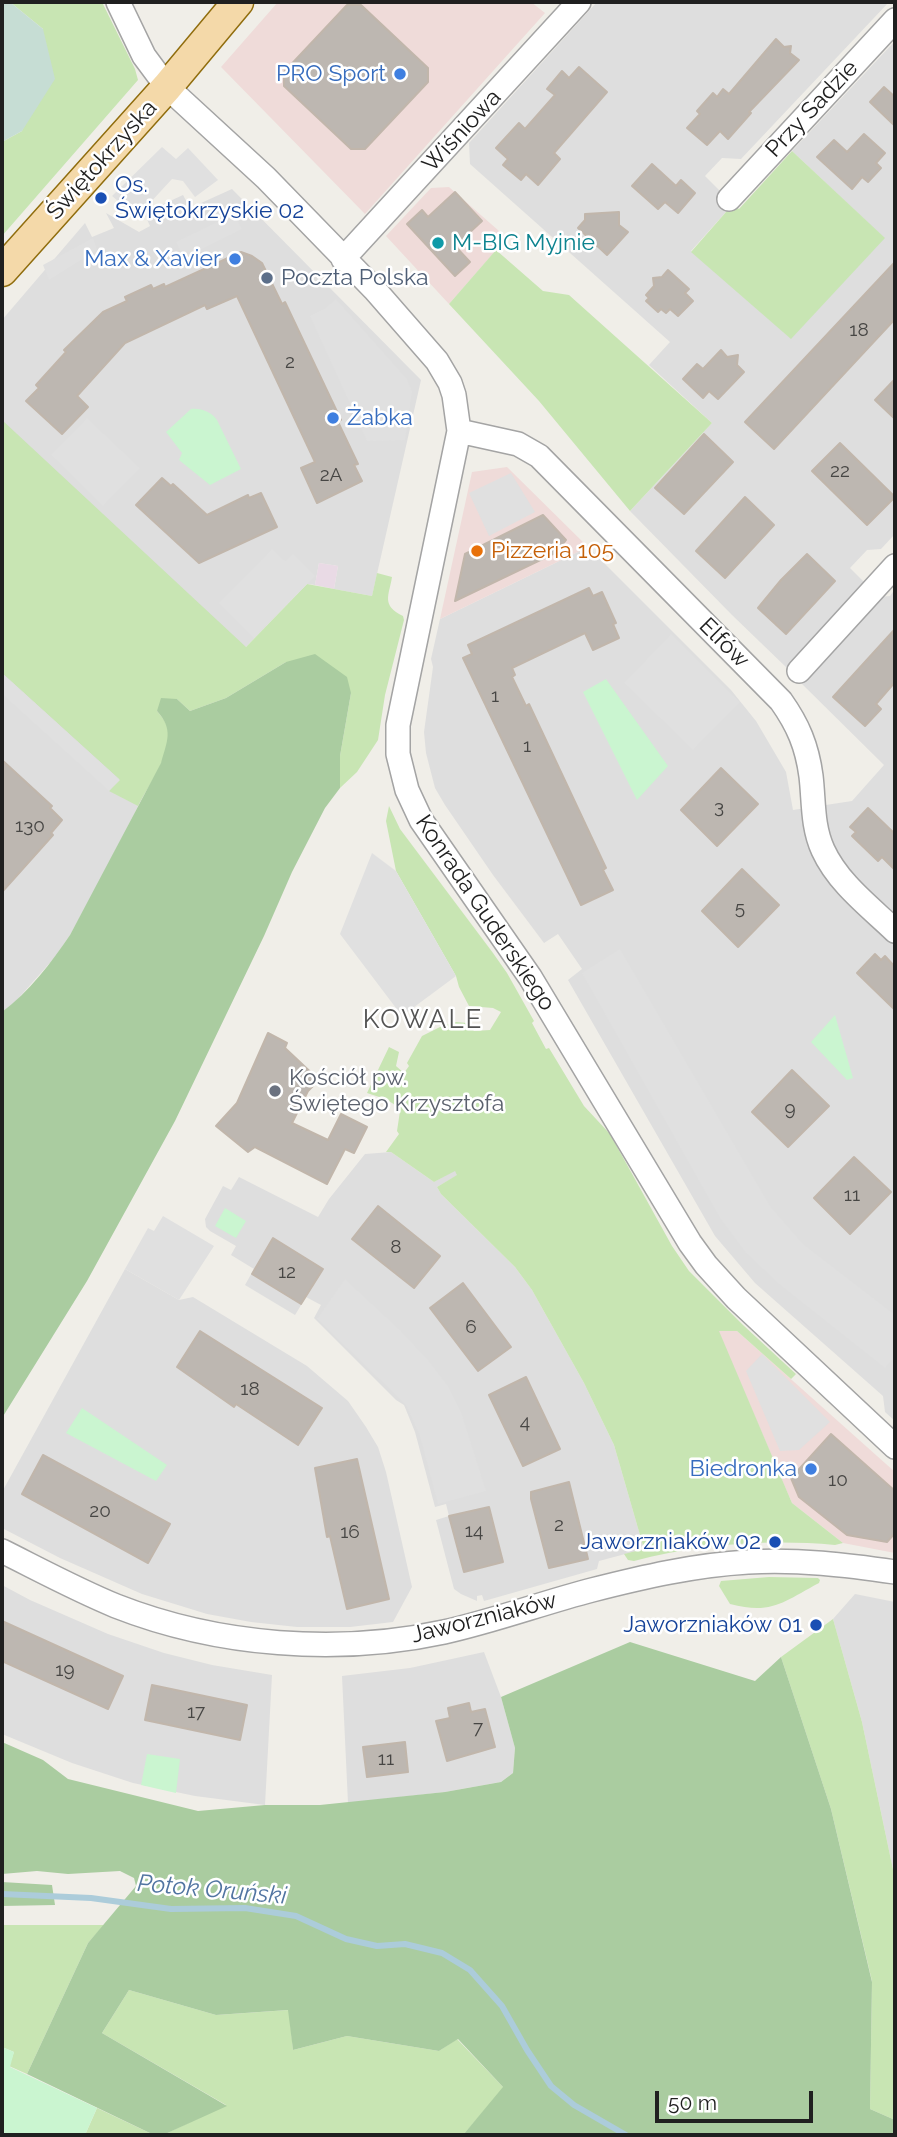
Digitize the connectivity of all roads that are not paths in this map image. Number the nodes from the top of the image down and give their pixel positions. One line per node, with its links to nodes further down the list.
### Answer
1 (118, 2): 5 (street, Konrada Guderskiego)
2 (238, 2): 5 (main road, Świętokrzyska)
3 (579, 2): 7 (street, Wiśniowa)
4 (895, 20): 6 (street, Przy Sadzie)
5 (167, 87): 7 (street, Konrada Guderskiego); 8 (main road, Świętokrzyska)
6 (729, 199)
7 (343, 259): 9 (street, Konrada Guderskiego)
8 (2, 271)
9 (458, 431): 12 (street, Elfów); 13 (street, Konrada Guderskiego)
10 (895, 566): 11 (street)
11 (799, 671)
12 (895, 931)
13 (895, 1447)
14 (2, 1551): 15 (street, Jaworzniaków)
15 (895, 1572)

